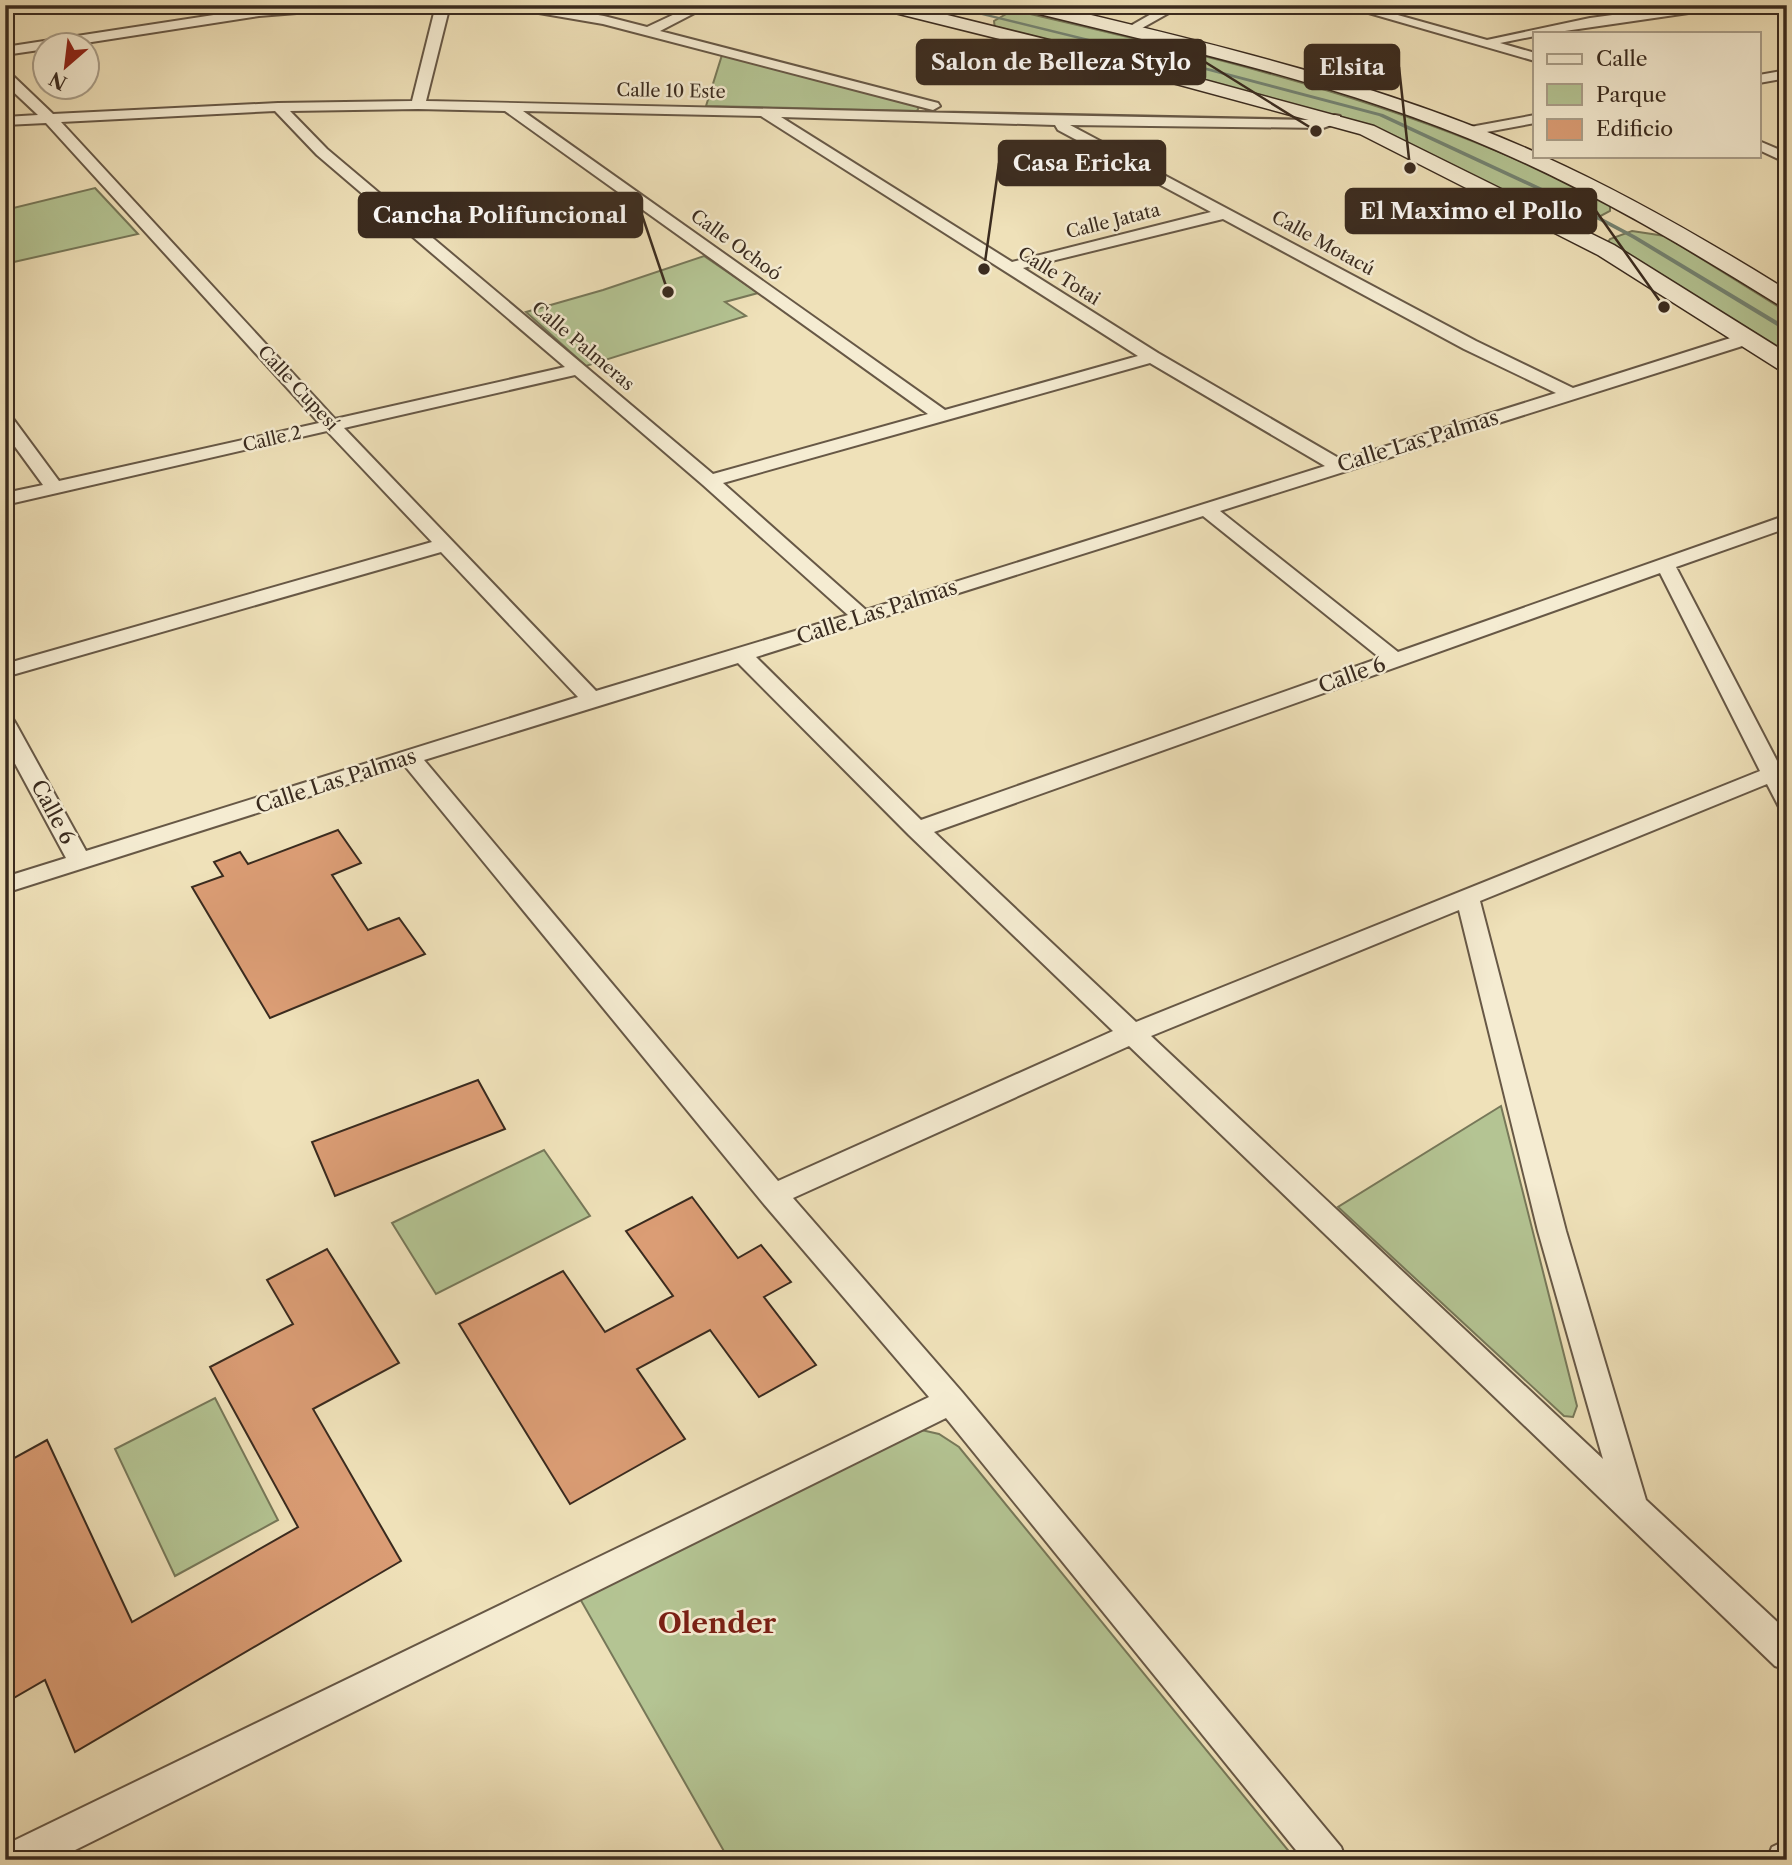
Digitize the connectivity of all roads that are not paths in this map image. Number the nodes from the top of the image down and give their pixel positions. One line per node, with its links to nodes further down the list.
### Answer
1 (347, 5): 8 (street)
2 (443, 5): 11 (street); 21 (street)
3 (704, 5): 11 (street)
4 (885, 5): 9 (main road)
5 (1177, 5): 10 (street)
6 (1347, 5): 14 (street)
7 (1716, 5): 12 (street)
8 (304, 6): 16 (street)
9 (1001, 16): 10 (main road); 15 (main road); 28 (main road)
10 (1131, 29): 15 (main road)
11 (649, 31): 25 (street)
12 (1540, 32)
13 (1533, 33): 14 (street)
14 (1489, 44): 17 (street)
15 (1212, 50): 31 (main road)
16 (5, 51)
17 (1533, 56)
18 (1787, 74): 20 (street)
19 (5, 76): 26 (street, Calle Cupesí)
20 (1760, 79)
21 (418, 105): 22 (street, Calle 10 Este); 23 (street, Calle 10 Este)
22 (278, 107): 26 (street, Calle 10 Este); 42 (street, Calle Palmeras)
23 (507, 107): 24 (street, Calle 10 Este); 44 (street, Calle Ochoó)
24 (763, 112): 25 (street, Calle 10 Este); 36 (street, Calle Totai)
25 (957, 116): 30 (street, Calle 10 Este)
26 (50, 119): 29 (street, Calle 10 Este); 46 (street, Calle Cupesí)
27 (1533, 119): 31 (street)
28 (1335, 120): 30 (street, Calle 10 Este); 35 (main road)
29 (5, 121)
30 (1059, 121): 34 (street, Calle Motacú)
31 (1465, 132): 35 (main road)
32 (1760, 146): 33 (street)
33 (1787, 159)
34 (1227, 213): 36 (street, Calle Jatata); 43 (street, Calle Motacú)
35 (1618, 228): 37 (main road); 37 (main road); 39 (main road)
36 (1009, 267): 40 (street, Calle Totai)
37 (1734, 267): 38 (main road)
38 (1787, 300)
39 (1749, 338): 41 (main road); 43 (street, Calle Las Palmas)
40 (1152, 357): 44 (street); 47 (street, Calle Totai)
41 (1787, 364)
42 (579, 369): 46 (street, Calle 2); 48 (street, Calle Palmeras)
43 (1572, 394): 47 (street, Calle Las Palmas)
44 (942, 416): 48 (street)
45 (5, 419): 49 (street)
46 (332, 426): 49 (street, Calle 2); 53 (street, Calle Cupesí)
47 (1339, 466): 51 (street, Calle Las Palmas)
48 (710, 481): 55 (street, Calle Palmeras)
49 (55, 488): 50 (street, Calle 2)
50 (5, 499)
51 (1206, 510): 55 (street, Calle Las Palmas); 57 (street)
52 (1787, 521): 54 (street, Calle 6)
53 (443, 545): 58 (street); 59 (street, Calle Cupesí)
54 (1665, 564): 57 (street, Calle 6); 62 (street)
55 (862, 617): 56 (street, Calle Las Palmas)
56 (742, 655): 59 (street, Calle Las Palmas); 64 (street)
57 (1395, 660): 64 (street, Calle 6)
58 (5, 671)
59 (592, 699): 61 (street, Calle Las Palmas)
60 (5, 724): 65 (street, Calle 6)
61 (411, 758): 65 (street, Calle Las Palmas); 69 (street)
62 (1772, 775): 63 (street); 67 (street)
63 (1787, 802)
64 (917, 830): 68 (street)
65 (80, 862): 66 (street, Calle Las Palmas)
66 (5, 886)
67 (1468, 899): 68 (street); 71 (street)
68 (1134, 1033): 69 (street); 71 (street)
69 (773, 1195): 70 (street)
70 (951, 1401): 73 (street); 74 (street)
71 (1632, 1506): 72 (street)
72 (1787, 1654)
73 (15, 1860)
74 (1328, 1860)

